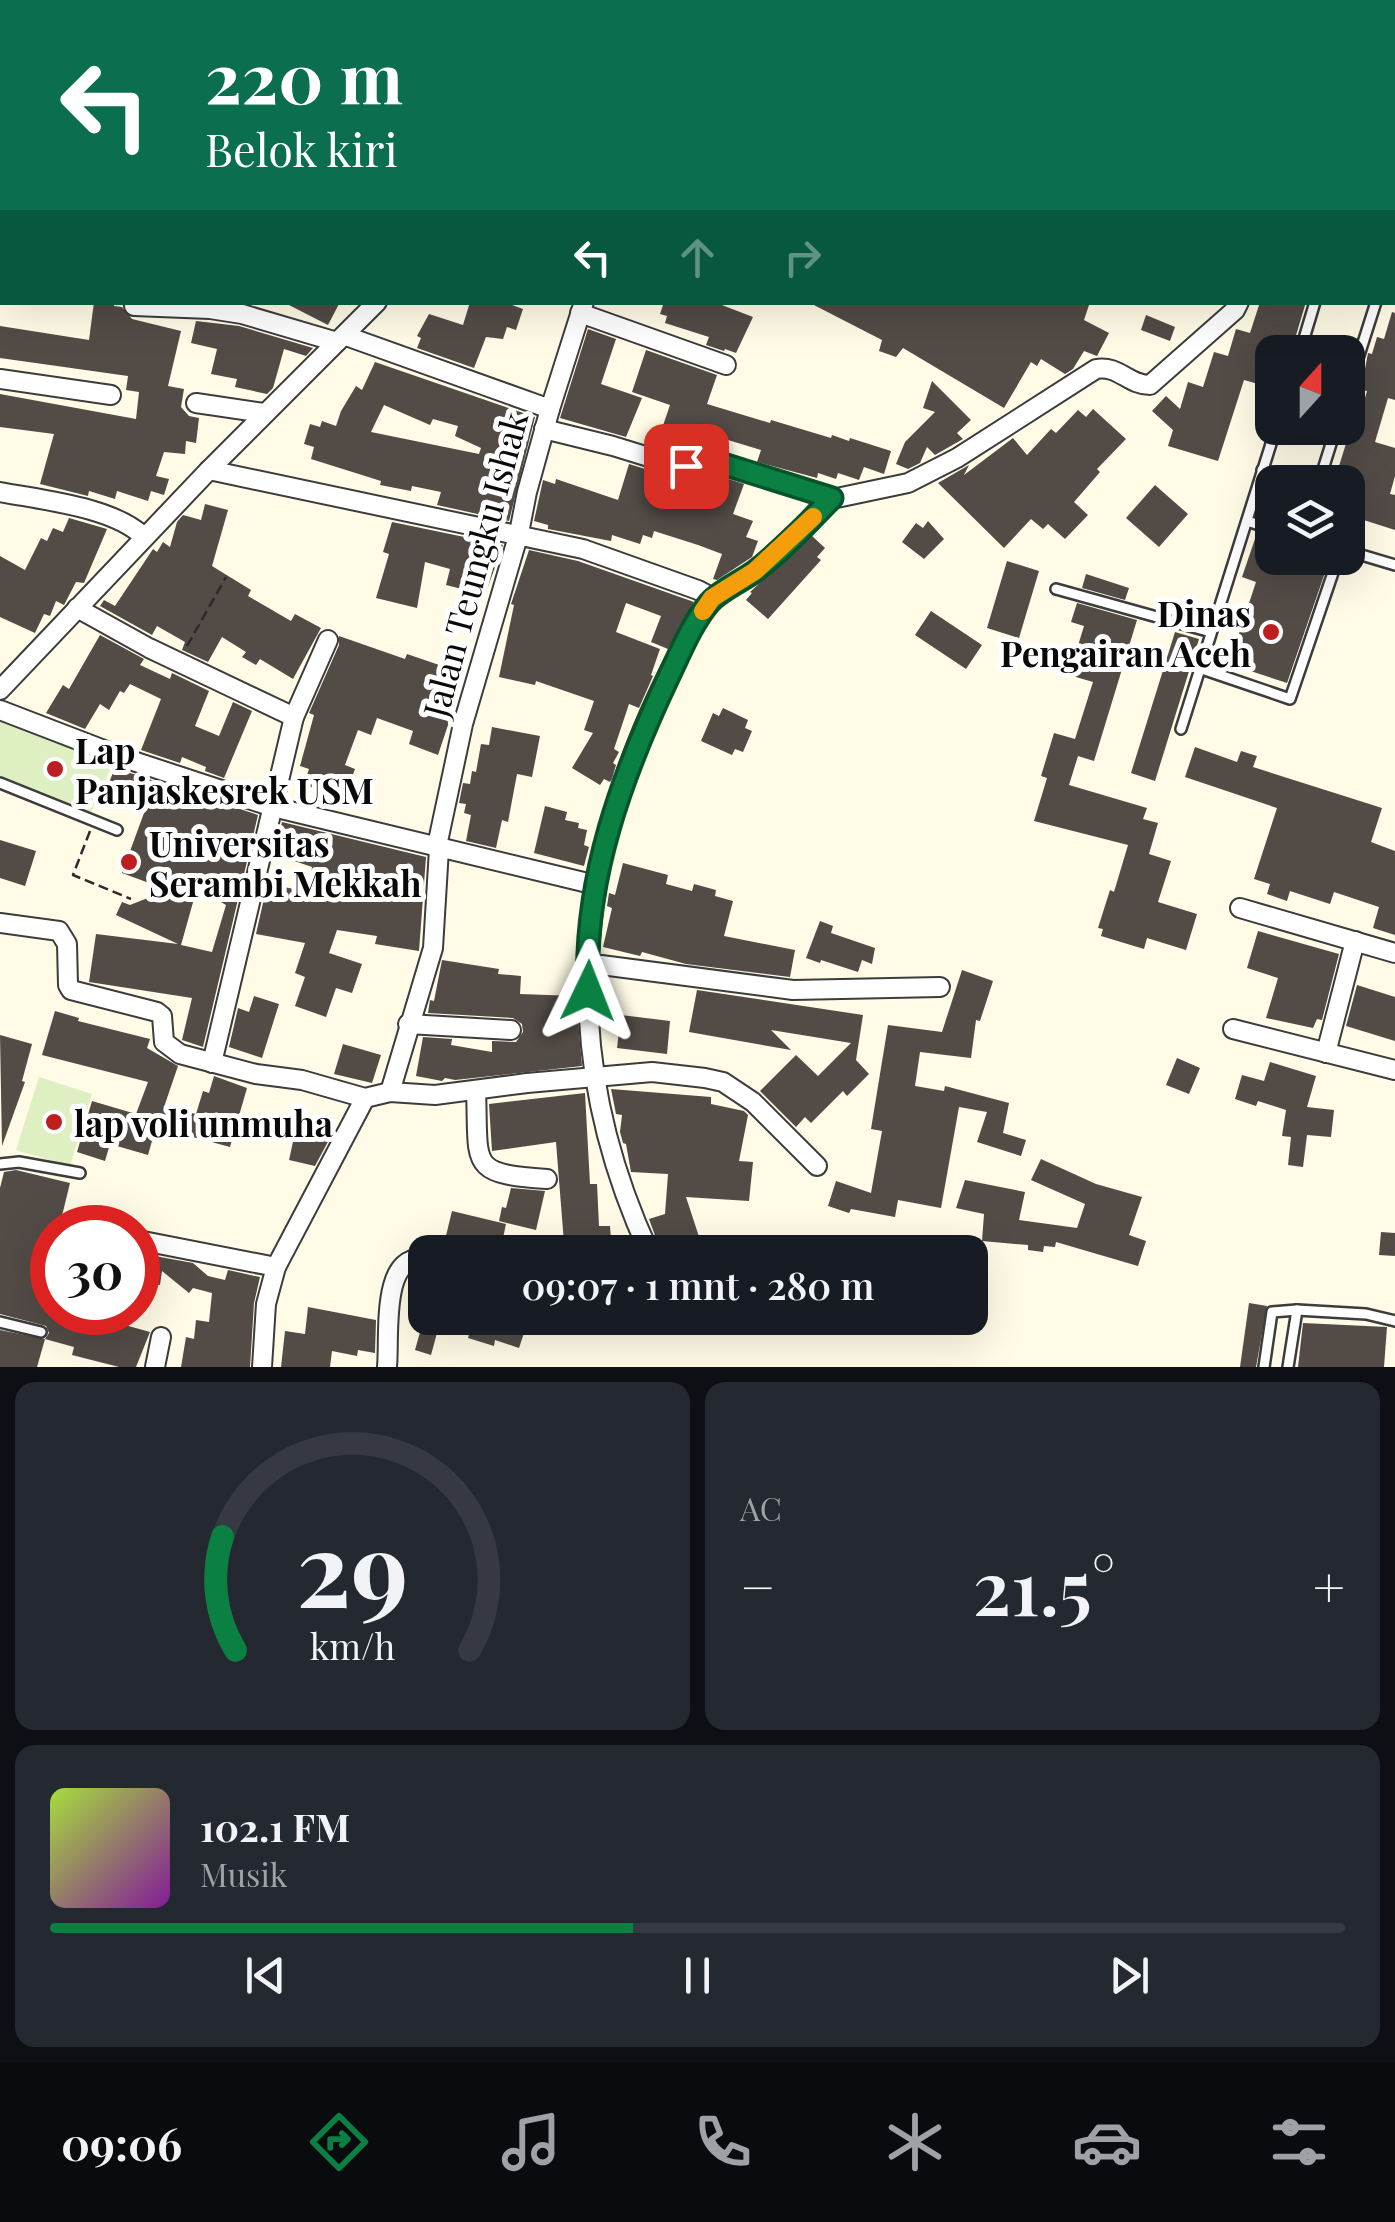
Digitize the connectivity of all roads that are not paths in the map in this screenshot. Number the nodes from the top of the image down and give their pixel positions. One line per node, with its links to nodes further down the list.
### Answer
1 (373, 305): 9 (street)
2 (1238, 305): 20 (street)
3 (1314, 305): 7 (lane)
4 (1375, 305): 8 (lane)
5 (134, 306): 9 (street)
6 (582, 308): 10 (street); 14 (street, Jalan Teungku Ishak)
7 (1305, 335)
8 (1362, 335)
9 (341, 339): 14 (street); 15 (street)
10 (726, 364)
11 (0, 379): 12 (street)
12 (111, 395)
13 (196, 403): 15 (street)
14 (550, 410): 16 (street, Jalan Teungku Ishak)
15 (264, 414): 17 (street)
16 (544, 429): 20 (street); 23 (street, Jalan Teungku Ishak)
17 (208, 470): 23 (street); 24 (street)
18 (0, 492): 24 (street)
19 (1255, 496): 21 (lane)
20 (832, 498): 29 (street)
21 (1248, 521): 22 (lane); 31 (lane)
22 (1255, 523)
23 (519, 534): 29 (street); 41 (street, Jalan Teungku Ishak)
24 (144, 537): 30 (street)
25 (1365, 556): 26 (lane)
26 (1395, 566)
27 (1332, 575): 33 (lane)
28 (1056, 589): 31 (lane)
29 (712, 598): 42 (street)
30 (77, 608): 34 (street); 36 (street)
31 (1211, 632): 33 (lane)
32 (328, 640): 36 (street)
33 (1199, 668): 37 (lane)
34 (0, 690)
35 (0, 710): 39 (street)
36 (294, 717): 39 (street)
37 (1181, 729)
38 (0, 783): 40 (lane)
39 (274, 807): 41 (street); 53 (street)
40 (117, 830)
41 (438, 847): 42 (street); 49 (street, Jalan Teungku Ishak)
42 (596, 885): 47 (street)
43 (1240, 908): 45 (street)
44 (0, 923): 53 (street)
45 (1355, 942): 46 (street); 52 (street)
46 (1395, 953)
47 (586, 963): 48 (street); 55 (street)
48 (940, 987)
49 (408, 1024): 51 (street); 56 (street, Jalan Teungku Ishak)
50 (1233, 1029): 52 (street)
51 (511, 1030)
52 (1326, 1053): 54 (street)
53 (212, 1062): 58 (street)
54 (1395, 1070)
55 (596, 1077): 57 (street); 60 (street); 63 (street)
56 (390, 1092): 57 (street); 58 (street)
57 (476, 1092): 62 (street)
58 (365, 1098): 66 (street)
59 (0, 1164): 61 (lane)
60 (817, 1166)
61 (80, 1172)
62 (547, 1179)
63 (641, 1235)
64 (160, 1244): 66 (street)
65 (408, 1259): 74 (street)
66 (276, 1267): 73 (street)
67 (1296, 1310): 68 (lane); 75 (lane); 76 (lane)
68 (1395, 1321)
69 (0, 1322): 70 (lane)
70 (30, 1329)
71 (160, 1337): 72 (street)
72 (155, 1367)
73 (262, 1367)
74 (387, 1367)
75 (1264, 1367)
76 (1288, 1367)

